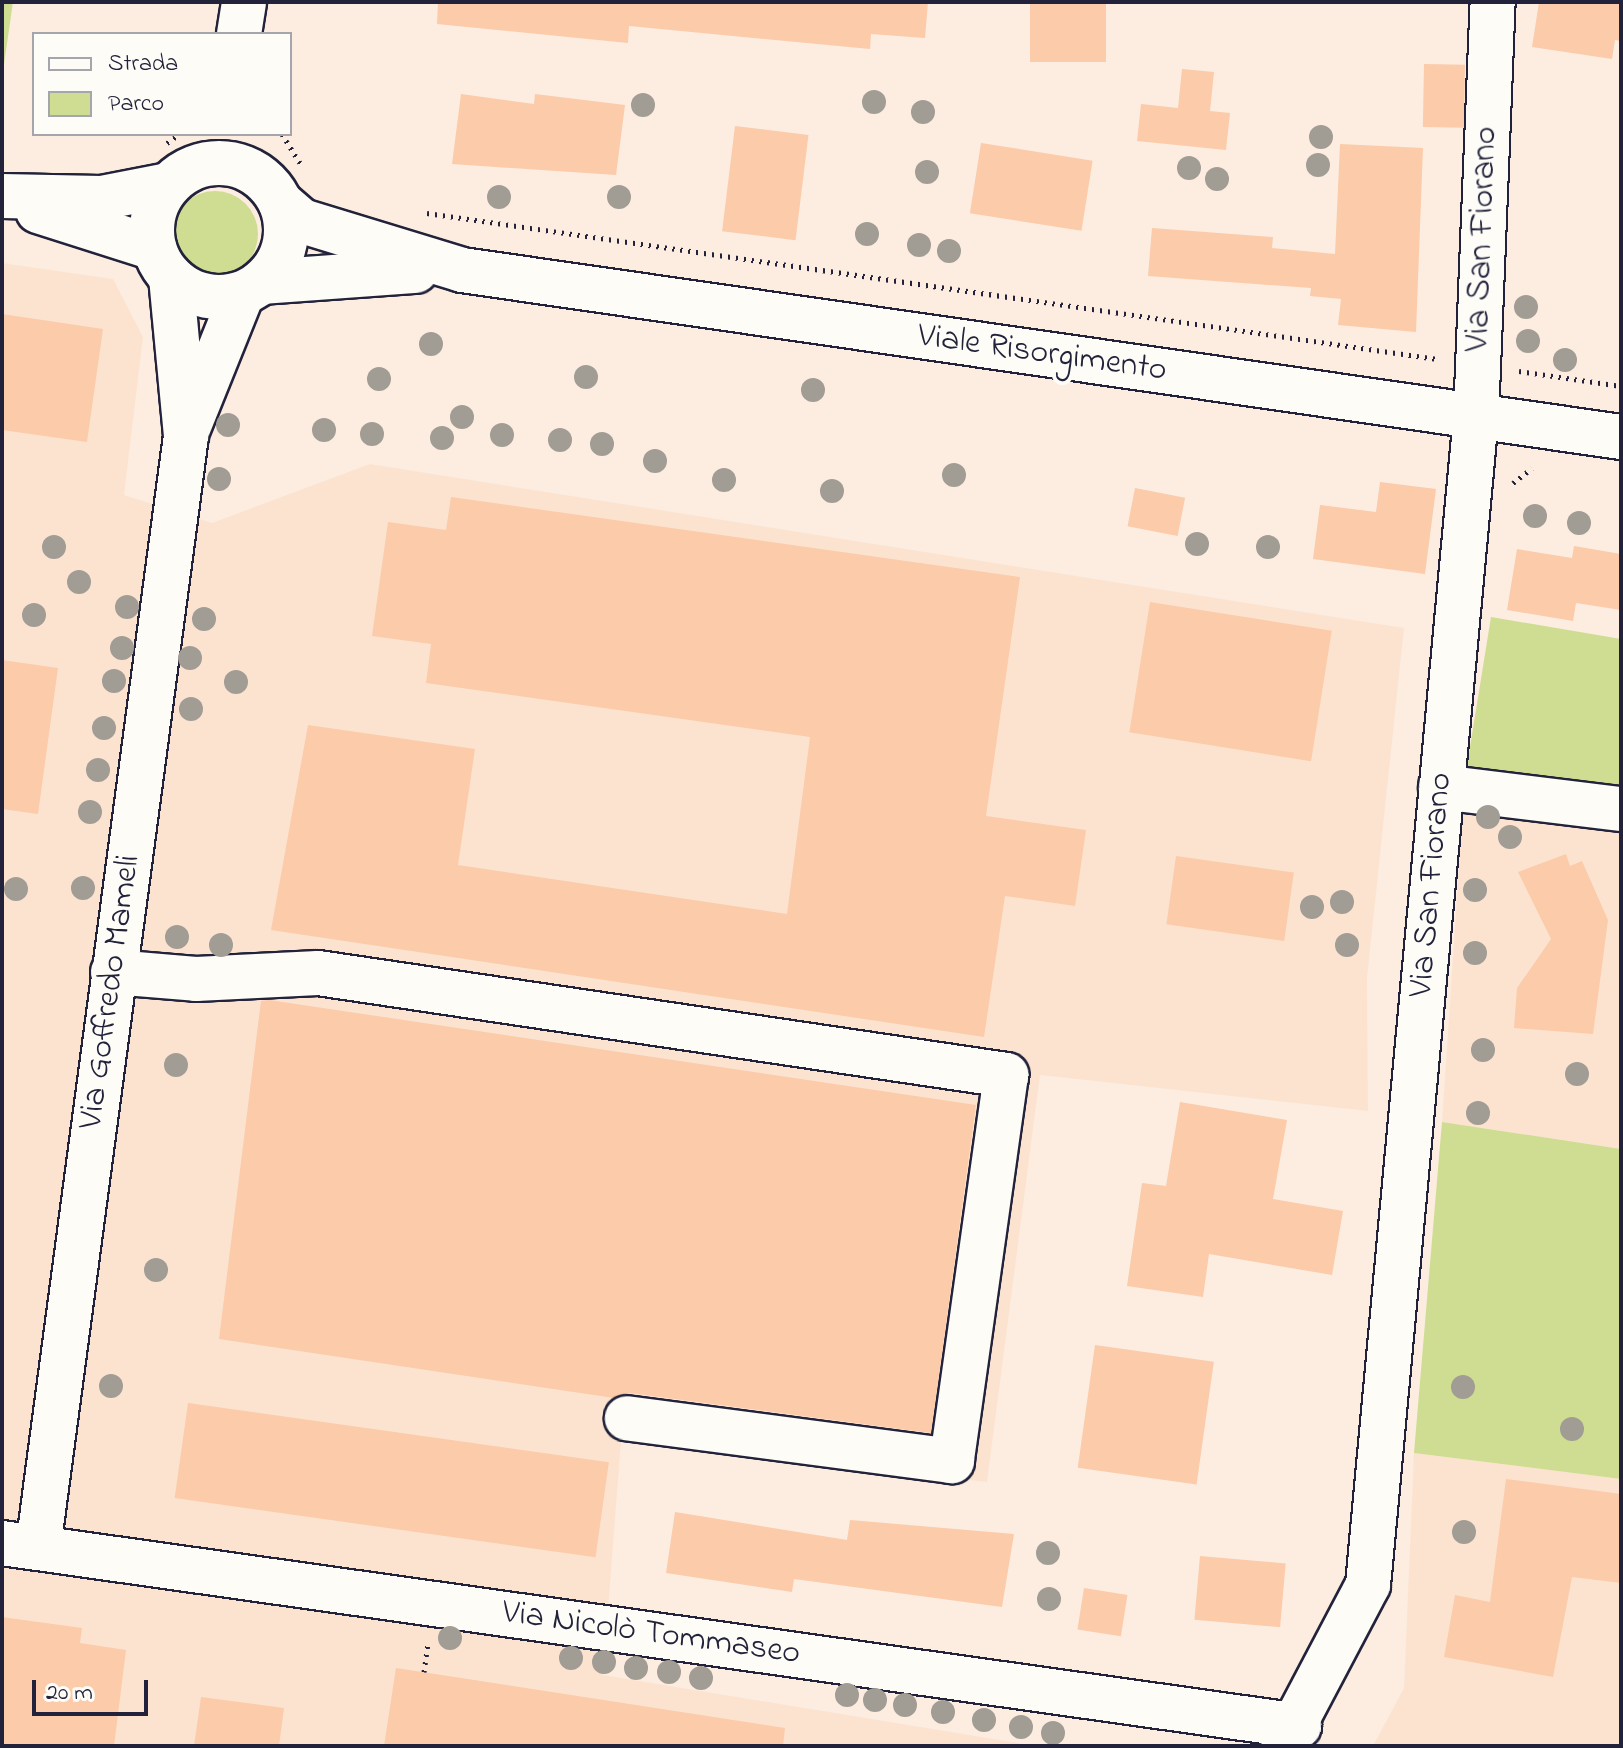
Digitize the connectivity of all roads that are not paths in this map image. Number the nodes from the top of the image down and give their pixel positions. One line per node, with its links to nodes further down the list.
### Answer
1 (244, 2): 3 (street)
2 (1493, 2): 11 (street, Via San Fiorano)
3 (239, 32)
4 (246, 151): 5 (street); 6 (street)
5 (189, 162): 7 (street); 8 (street)
6 (295, 189): 9 (street, Viale Risorgimento); 10 (street)
7 (2, 198): 8 (street)
8 (162, 263): 10 (street); 12 (street, Via Goffredo Mameli)
9 (462, 270): 10 (street, Viale Risorgimento); 11 (street, Viale Risorgimento)
10 (252, 288): 12 (street, Via Goffredo Mameli)
11 (1476, 417): 13 (street, Viale Risorgimento); 14 (street, Via San Fiorano)
12 (186, 436): 16 (street, Via Goffredo Mameli)
13 (1621, 437)
14 (1441, 787): 15 (street); 19 (street, Via San Fiorano)
15 (1621, 809)
16 (113, 972): 17 (street); 18 (street, Via Goffredo Mameli)
17 (627, 1418)
18 (20, 1545): 19 (street, Via Nicolò Tommaseo)
19 (1291, 1736)

